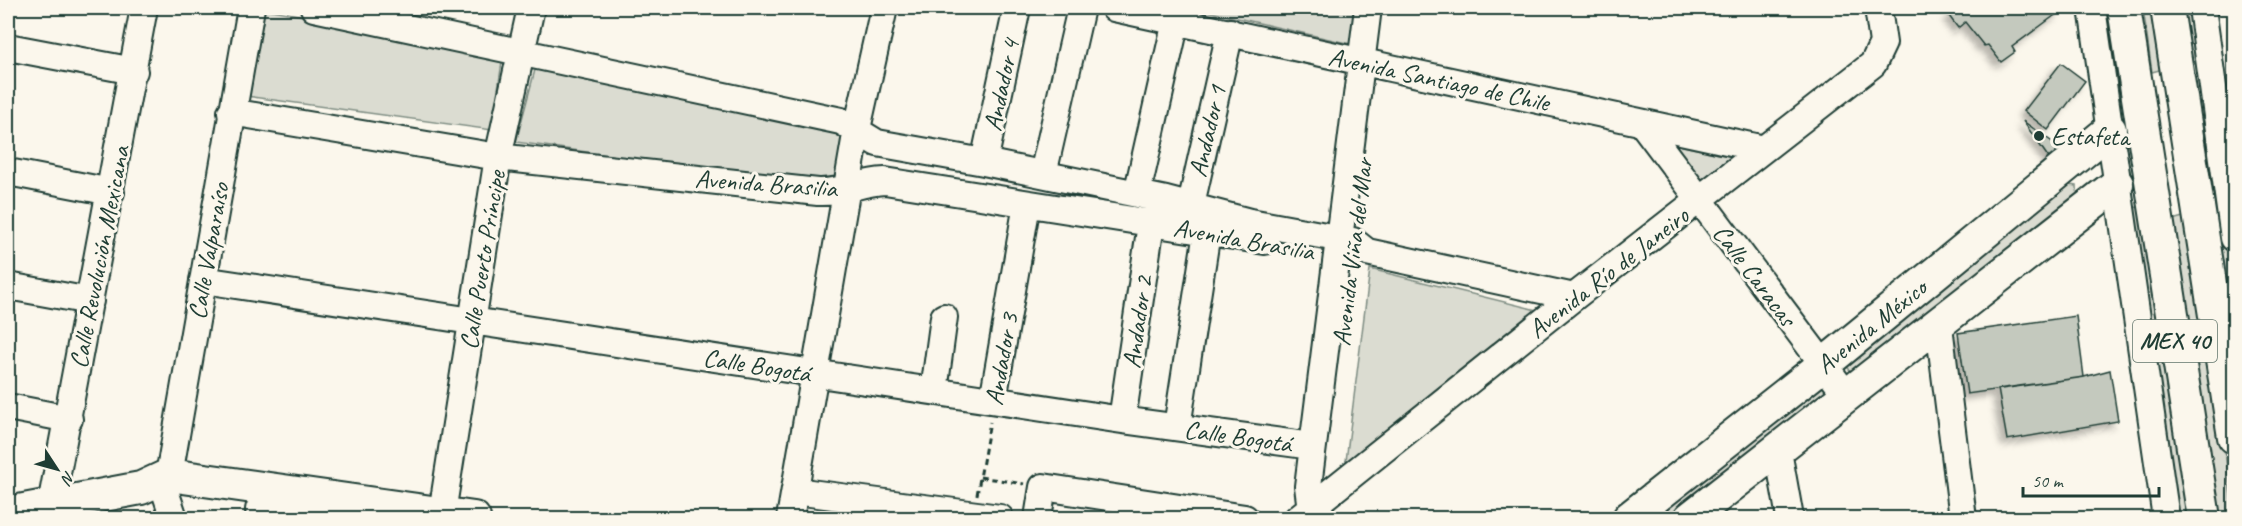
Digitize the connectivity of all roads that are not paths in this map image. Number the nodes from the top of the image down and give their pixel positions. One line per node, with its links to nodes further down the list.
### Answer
1 (144, 8): 21 (street, Calle Revolución Mexicana)
2 (251, 8): 22 (street, Calle Valparaíso)
3 (314, 8): 19 (street, Avenida Brasilia)
4 (531, 8): 19 (street, Calle Puerto Príncipe)
5 (884, 8): 24 (street)
6 (1017, 8): 28 (street, Andador 4)
7 (1081, 8): 30 (street)
8 (1114, 8): 16 (street, Avenida Santiago de Chile)
9 (1368, 8): 20 (street, Avenida Viña del Mar)
10 (1383, 8): 20 (street, Avenida Viña del Mar)
11 (1878, 8): 26 (street, Avenida Río de Janeiro)
12 (2092, 8): 25 (street)
13 (2124, 8): 77 (main road, MEX 40)
14 (2167, 8): 57 (main road, MEX 40)
15 (2202, 8): 39 (street)
16 (1176, 21): 17 (street, Avenida Santiago de Chile); 34 (street)
17 (1230, 33): 20 (street, Avenida Santiago de Chile); 37 (street, Andador 1)
18 (8, 47): 21 (street)
19 (522, 52): 24 (street, Avenida Brasilia); 27 (street, Calle Puerto Príncipe)
20 (1368, 63): 23 (street, Avenida Santiago de Chile); 40 (street, Avenida Viña del Mar)
21 (134, 70): 33 (street, Calle Revolución Mexicana)
22 (231, 112): 27 (street, Avenida Brasilia); 41 (street, Calle Valparaíso)
23 (1642, 123): 26 (street, Avenida Santiago de Chile); 35 (street, Calle Caracas)
24 (857, 129): 28 (street, Avenida Brasilia); 32 (street)
25 (2110, 130): 31 (street); 48 (main road, Avenida México)
26 (1764, 149): 35 (street, Avenida Río de Janeiro)
27 (498, 157): 32 (street, Avenida Brasilia); 46 (street, Calle Puerto Príncipe)
28 (984, 162): 30 (street, Avenida Brasilia)
29 (8, 172): 33 (street)
30 (1043, 174): 34 (street, Avenida Brasilia)
31 (2117, 184): 47 (main road, Avenida México); 76 (street)
32 (846, 191): 36 (street, Avenida Brasilia); 49 (street)
33 (111, 192): 44 (street, Calle Revolución Mexicana)
34 (1137, 195): 37 (street, Avenida Brasilia)
35 (1699, 200): 43 (street, Avenida Río de Janeiro); 48 (street, Calle Caracas)
36 (1028, 204): 38 (street, Avenida Brasilia); 52 (street, Andador 3)
37 (1194, 222): 38 (street, Avenida Brasilia); 40 (street, Avenida Brasilia); 56 (street, Andador 1)
38 (1151, 224): 55 (street, Andador 2)
39 (2235, 238)
40 (1349, 249): 43 (street, Avenida Brasilia); 58 (street, Avenida Viña del Mar); 63 (street, Avenida Viña del Mar)
41 (203, 280): 46 (street, Calle Bogotá); 61 (street, Calle Valparaíso)
42 (8, 286): 44 (street)
43 (1574, 297): 63 (street, Avenida Río de Janeiro)
44 (90, 301): 54 (street, Calle Revolución Mexicana)
45 (944, 317): 50 (street)
46 (472, 321): 49 (street, Calle Bogotá); 65 (street, Calle Puerto Príncipe)
47 (1939, 326): 51 (main road, Avenida México); 75 (street)
48 (1823, 365): 51 (street, Calle Caracas); 72 (main road, Avenida México)
49 (815, 374): 50 (street, Calle Bogotá); 60 (street)
50 (933, 391): 52 (street, Calle Bogotá)
51 (1848, 397): 59 (main road, Avenida México)
52 (993, 400): 55 (street, Calle Bogotá)
53 (8, 407): 54 (street)
54 (69, 419): 62 (street, Calle Revolución Mexicana)
55 (1122, 420): 56 (street, Calle Bogotá)
56 (1177, 428): 58 (street, Calle Bogotá)
57 (2235, 437)
58 (1312, 447): 63 (street, Avenida Viña del Mar)
59 (1778, 451): 73 (main road, Avenida México); 74 (street)
60 (795, 491): 68 (street); 69 (street)
61 (163, 494): 62 (main road); 65 (main road); 66 (main road)
62 (51, 505): 64 (main road)
63 (1317, 512)
64 (8, 513)
65 (442, 513): 67 (main road)
66 (317, 519)
67 (474, 519)
68 (790, 519)
69 (1000, 519)
70 (1038, 519): 71 (street)
71 (1245, 519)
72 (1629, 519)
73 (1690, 519)
74 (1790, 519)
75 (1963, 519)
76 (2166, 519)
77 (2204, 519)

